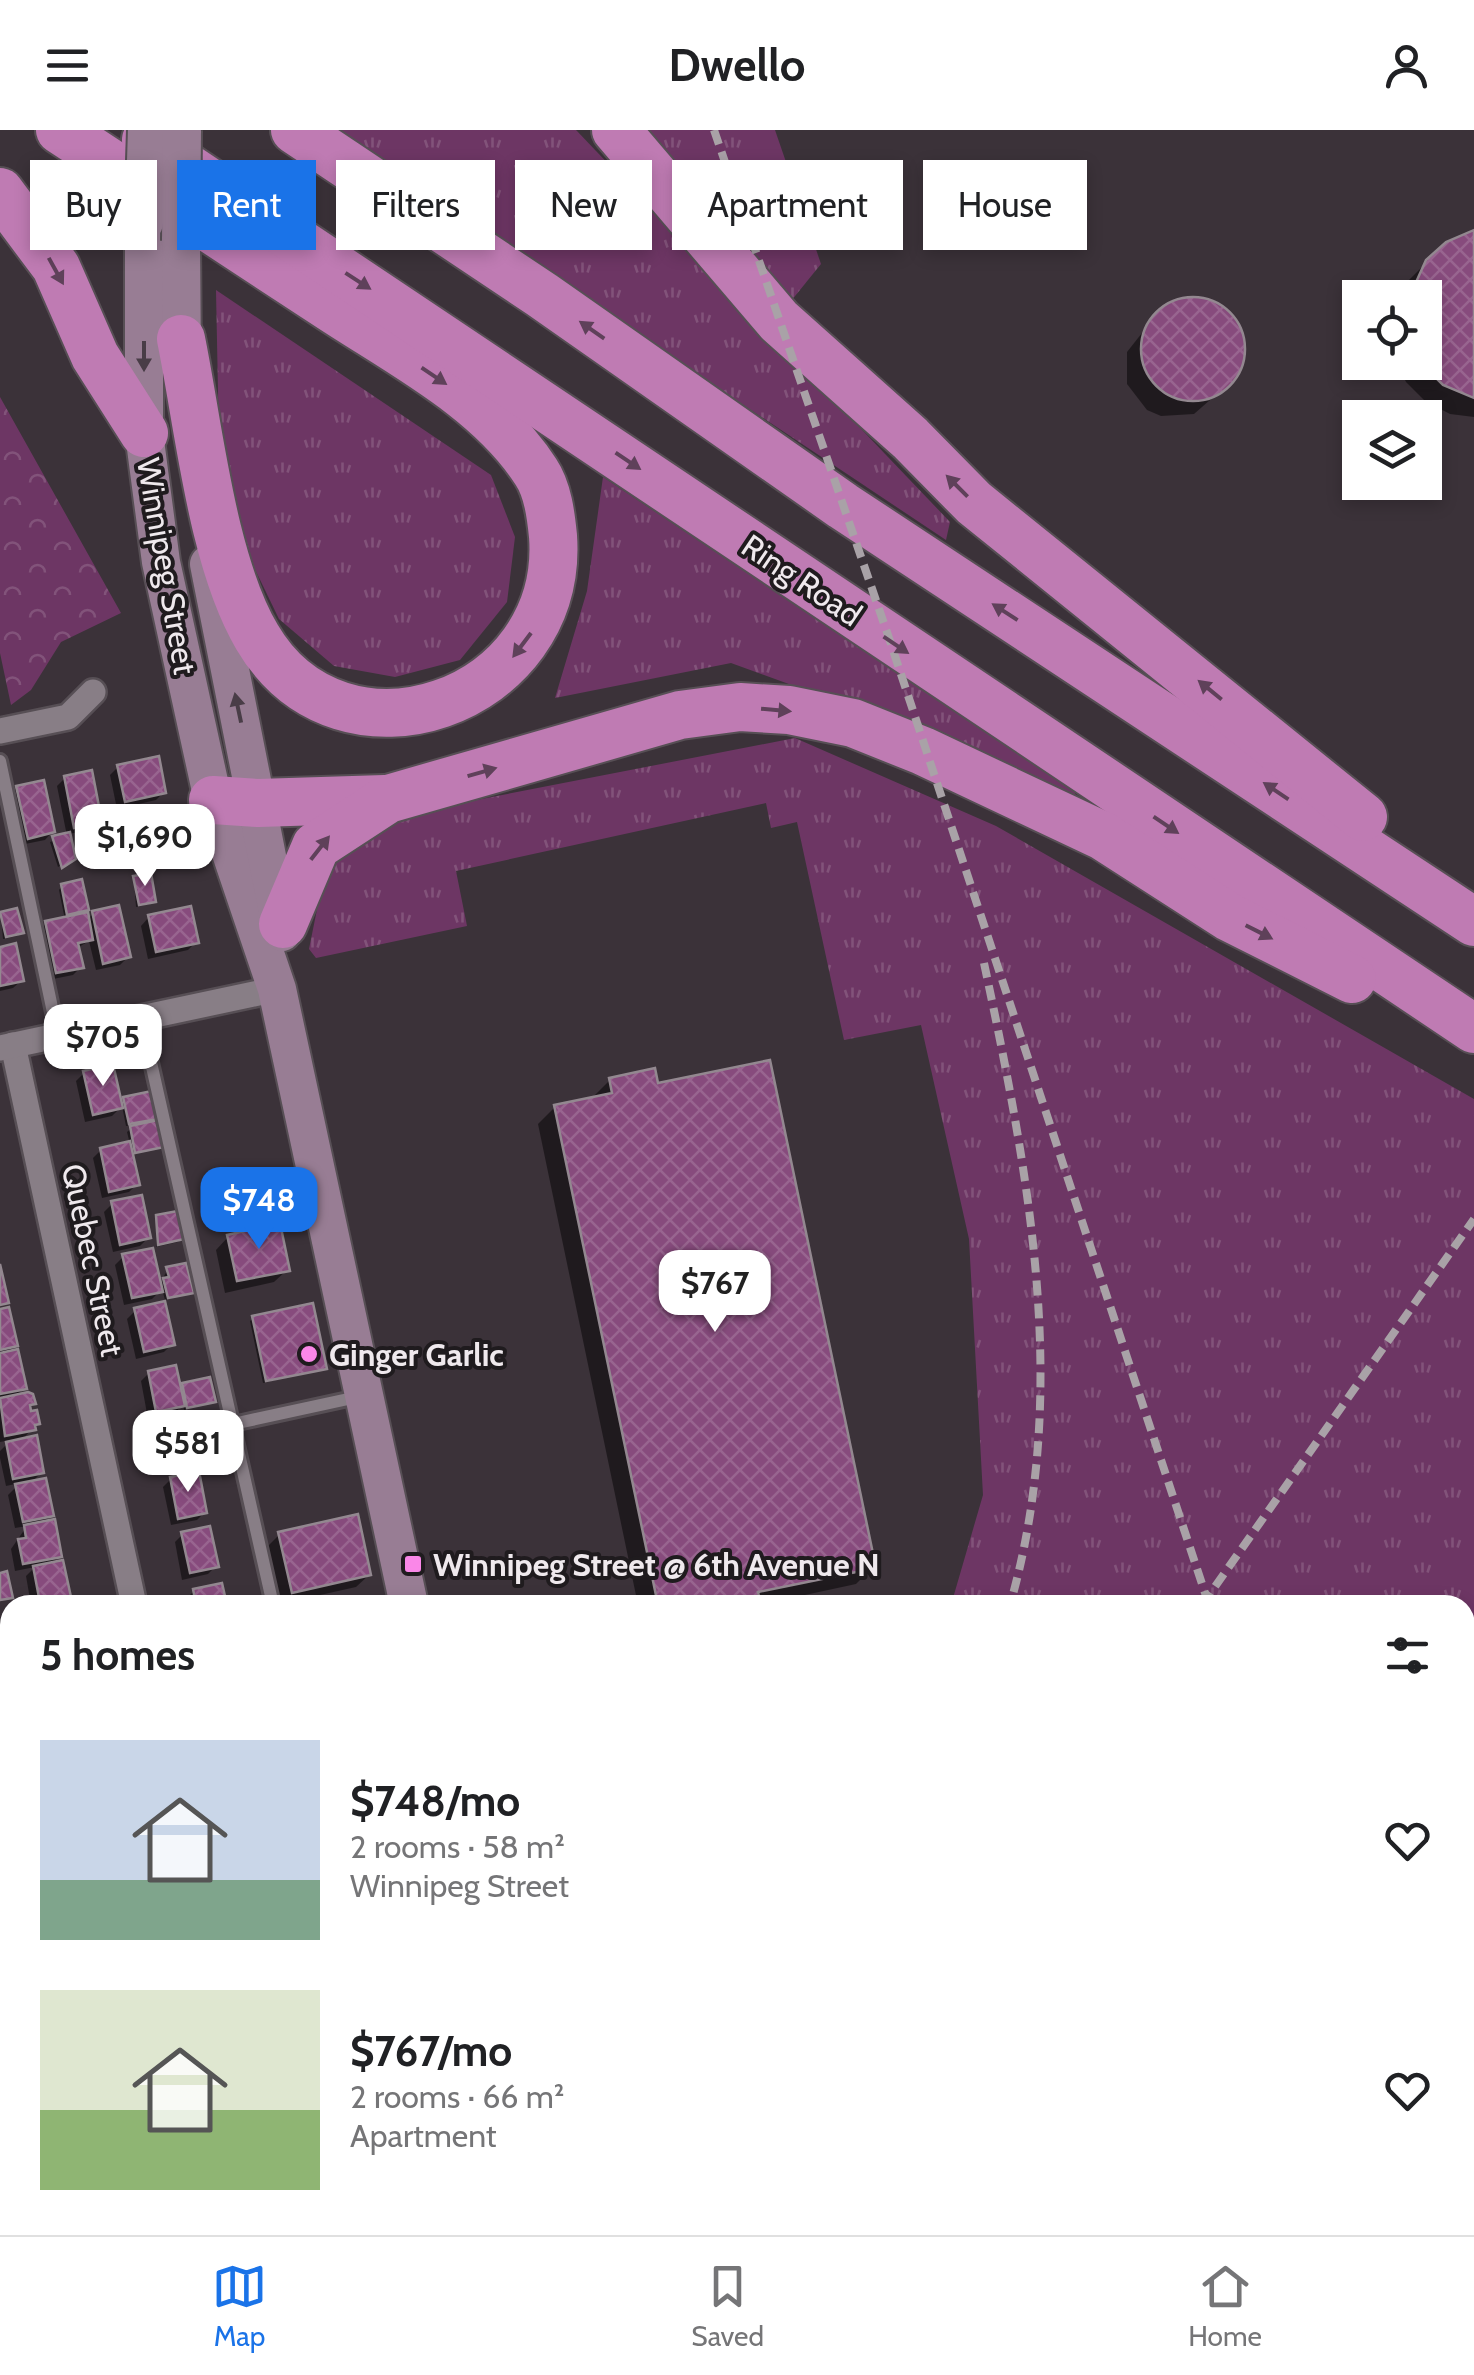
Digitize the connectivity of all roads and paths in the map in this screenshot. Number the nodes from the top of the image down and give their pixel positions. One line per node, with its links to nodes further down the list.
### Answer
1 (60, 130): 8 (highway, one-way to 8)
2 (130, 130): 20 (highway, Ring Road, one-way to 20)
3 (147, 130): 9 (main road, Winnipeg Street, one-way to 9, bridge)
4 (182, 130): 8 (main road, Winnipeg Street, bridge)
5 (295, 130): 16 (highway, one-way to 5)
6 (616, 130): 15 (highway, one-way to 6)
7 (0, 192): 9 (highway, one-way to 9)
8 (181, 339): 14 (main road, Winnipeg Street, one-way to 8)
9 (144, 433): 14 (main road, Winnipeg Street)
10 (93, 692): 11 (street)
11 (0, 731)
12 (0, 761): 21 (lane)
13 (388, 799): 14 (highway); 17 (highway, one-way to 13); 22 (highway, one-way to 22)
14 (235, 802): 17 (main road, Winnipeg Street); 18 (main road, Winnipeg Street)
15 (1474, 908)
16 (1474, 922)
17 (283, 924): 18 (main road, Winnipeg Street)
18 (277, 989): 19 (street); 24 (main road, Winnipeg Street)
19 (141, 1018): 21 (street); 25 (lane)
20 (1474, 1029)
21 (58, 1036): 23 (street)
22 (1474, 1040)
23 (7, 1046): 26 (street, Quebec Street)
24 (364, 1395): 25 (lane); 28 (main road, Winnipeg Street)
25 (232, 1424): 27 (lane)
26 (132, 1595)
27 (272, 1595)
28 (407, 1595)

